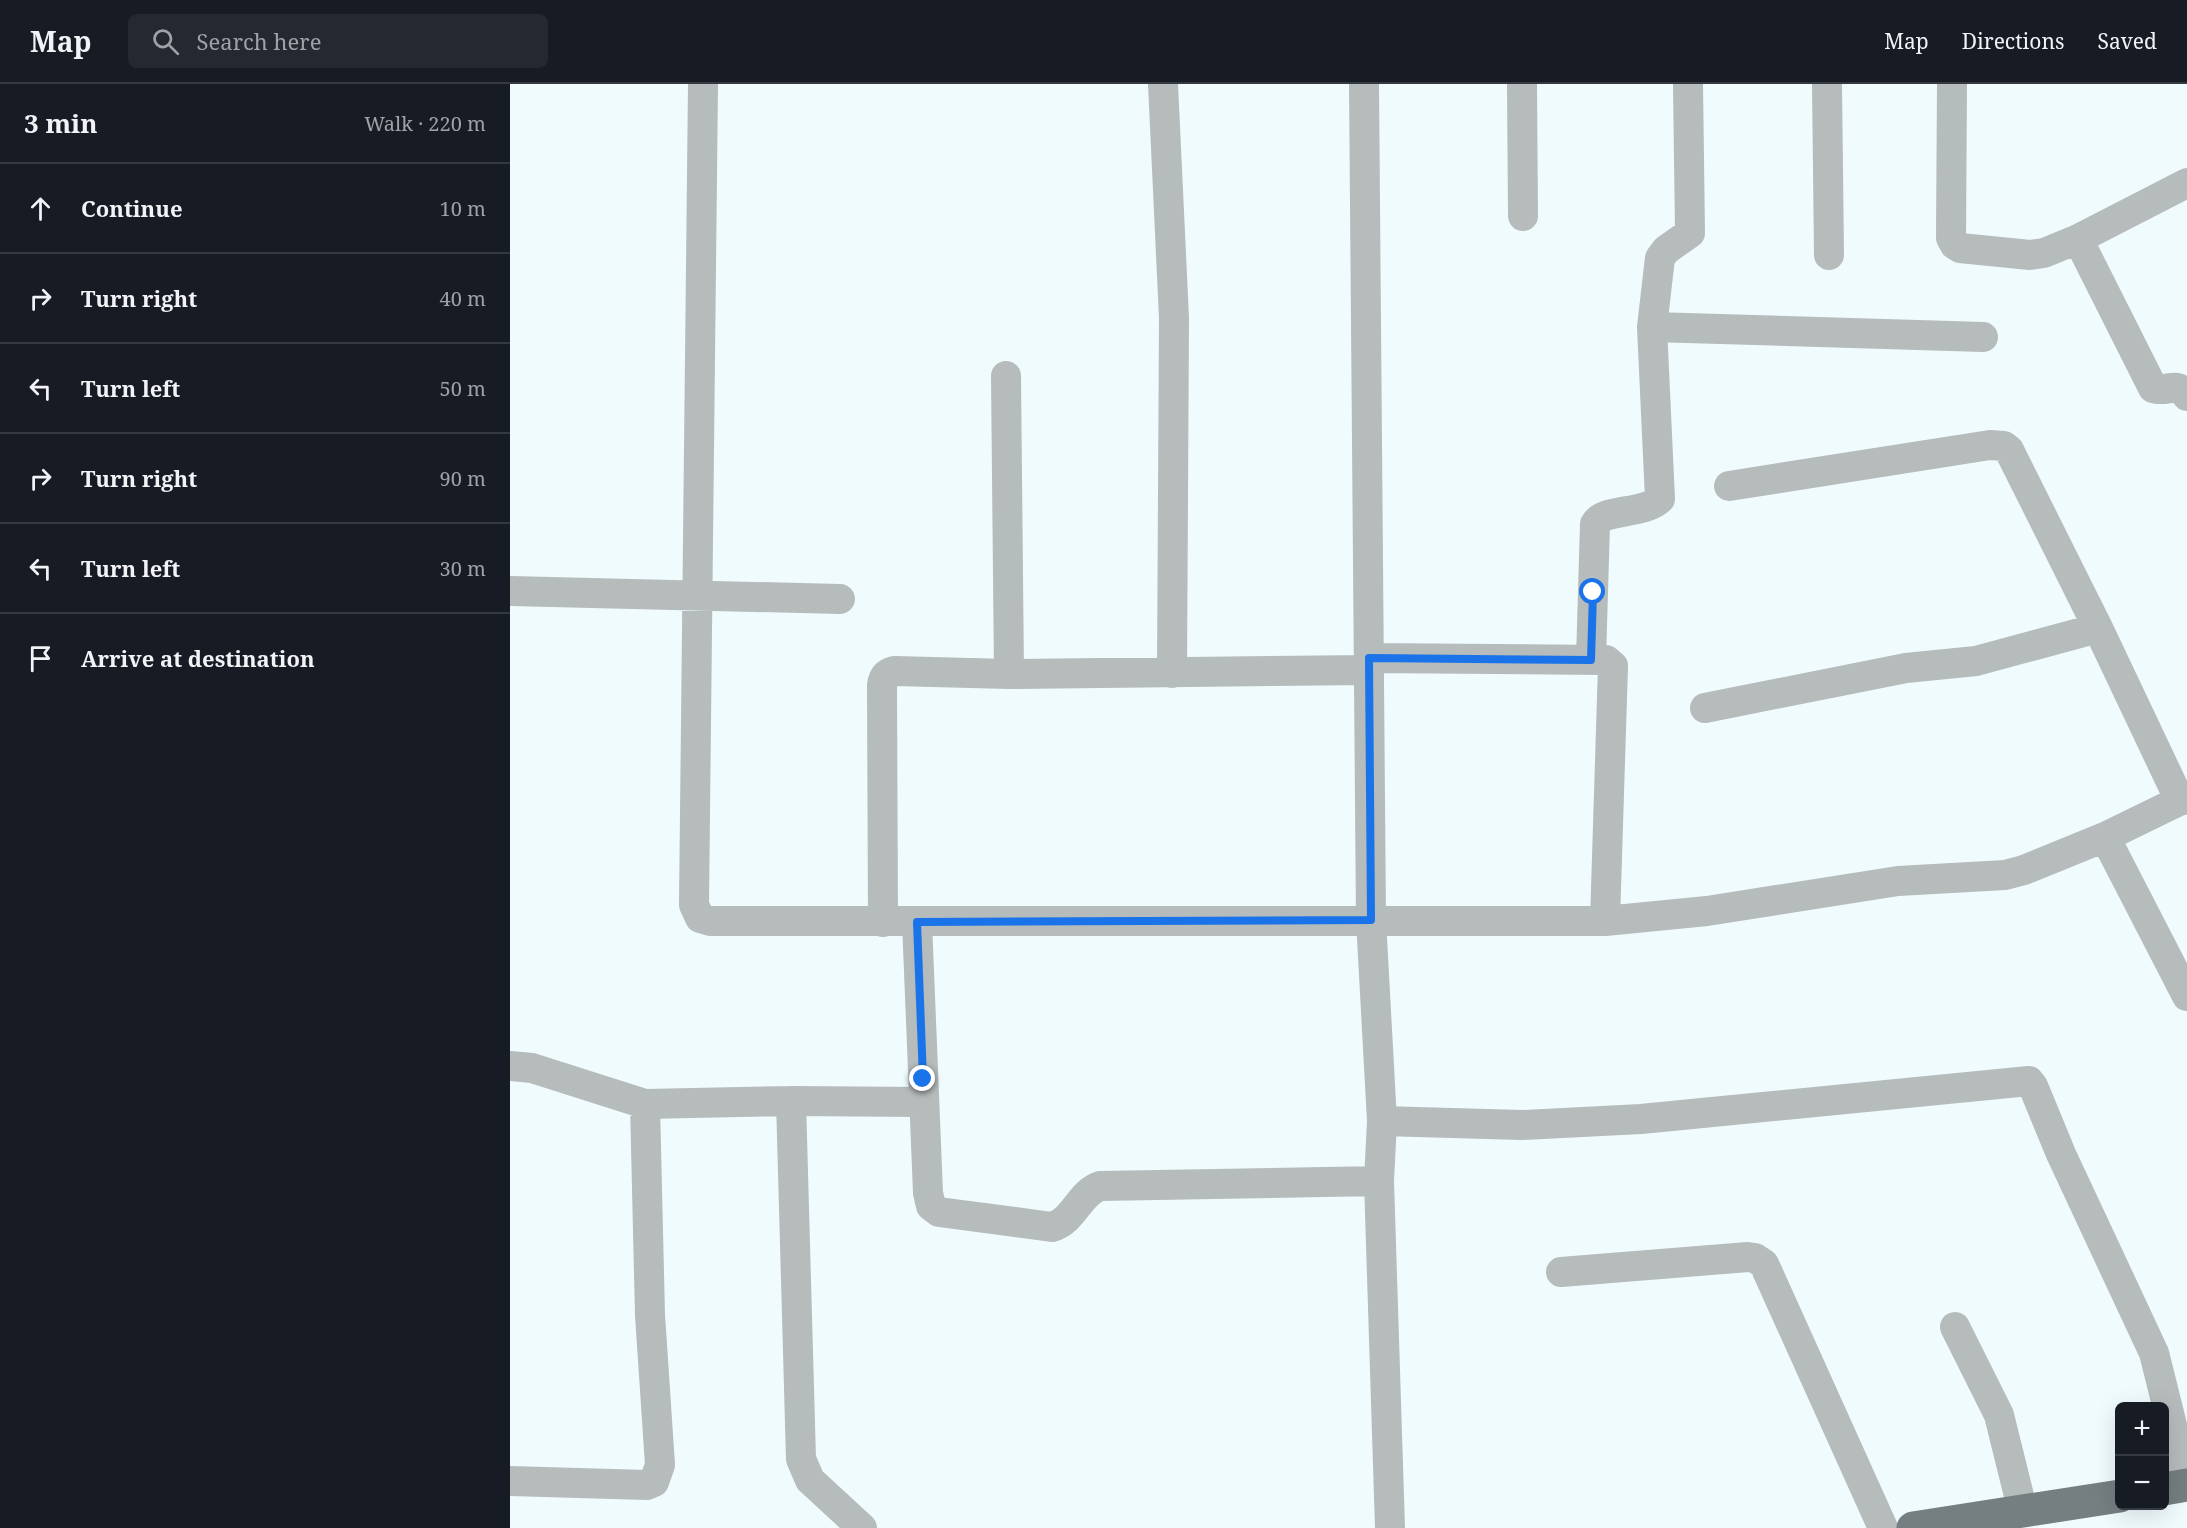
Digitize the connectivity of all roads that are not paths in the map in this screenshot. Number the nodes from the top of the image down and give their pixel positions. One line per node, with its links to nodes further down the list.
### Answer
1 (703, 84): 18 (street)
2 (1163, 84): 23 (street)
3 (1364, 84): 22 (street)
4 (1522, 84): 9 (street)
5 (1688, 84): 12 (street)
6 (1827, 84): 11 (street)
7 (1952, 84): 10 (street)
8 (2187, 183): 10 (street)
9 (1523, 216)
10 (2078, 239): 15 (street)
11 (1829, 255)
12 (1652, 327): 13 (street); 21 (street)
13 (1983, 337)
14 (1006, 376): 24 (street)
15 (2187, 396)
16 (1729, 486): 20 (street)
17 (510, 591): 18 (street)
18 (696, 597): 19 (street); 30 (street)
19 (840, 599)
20 (2098, 628): 25 (street); 26 (street)
21 (1591, 660): 22 (street); 29 (street)
22 (1369, 664): 23 (street); 28 (street)
23 (1172, 673): 24 (street)
24 (1009, 674): 30 (street)
25 (1705, 708)
26 (2184, 799): 27 (street)
27 (2105, 837): 29 (street); 32 (street)
28 (1371, 920): 29 (street); 31 (street); 37 (street)
29 (1605, 921)
30 (883, 922): 31 (street)
31 (917, 922): 35 (street)
32 (2187, 996)
33 (510, 1065): 36 (street)
34 (791, 1101): 35 (street); 36 (street); 46 (street)
35 (924, 1102): 38 (street)
36 (645, 1104): 41 (street)
37 (1382, 1121): 38 (street); 42 (street)
38 (1379, 1181): 47 (street)
39 (1561, 1272): 48 (street)
40 (1955, 1327): 45 (street)
41 (510, 1481)
42 (2187, 1485): 43 (highway)
43 (2169, 1488)
44 (2115, 1497): 45 (highway)
45 (2023, 1512): 49 (highway)
46 (862, 1528)
47 (1390, 1528)
48 (1883, 1528)
49 (1913, 1528)

